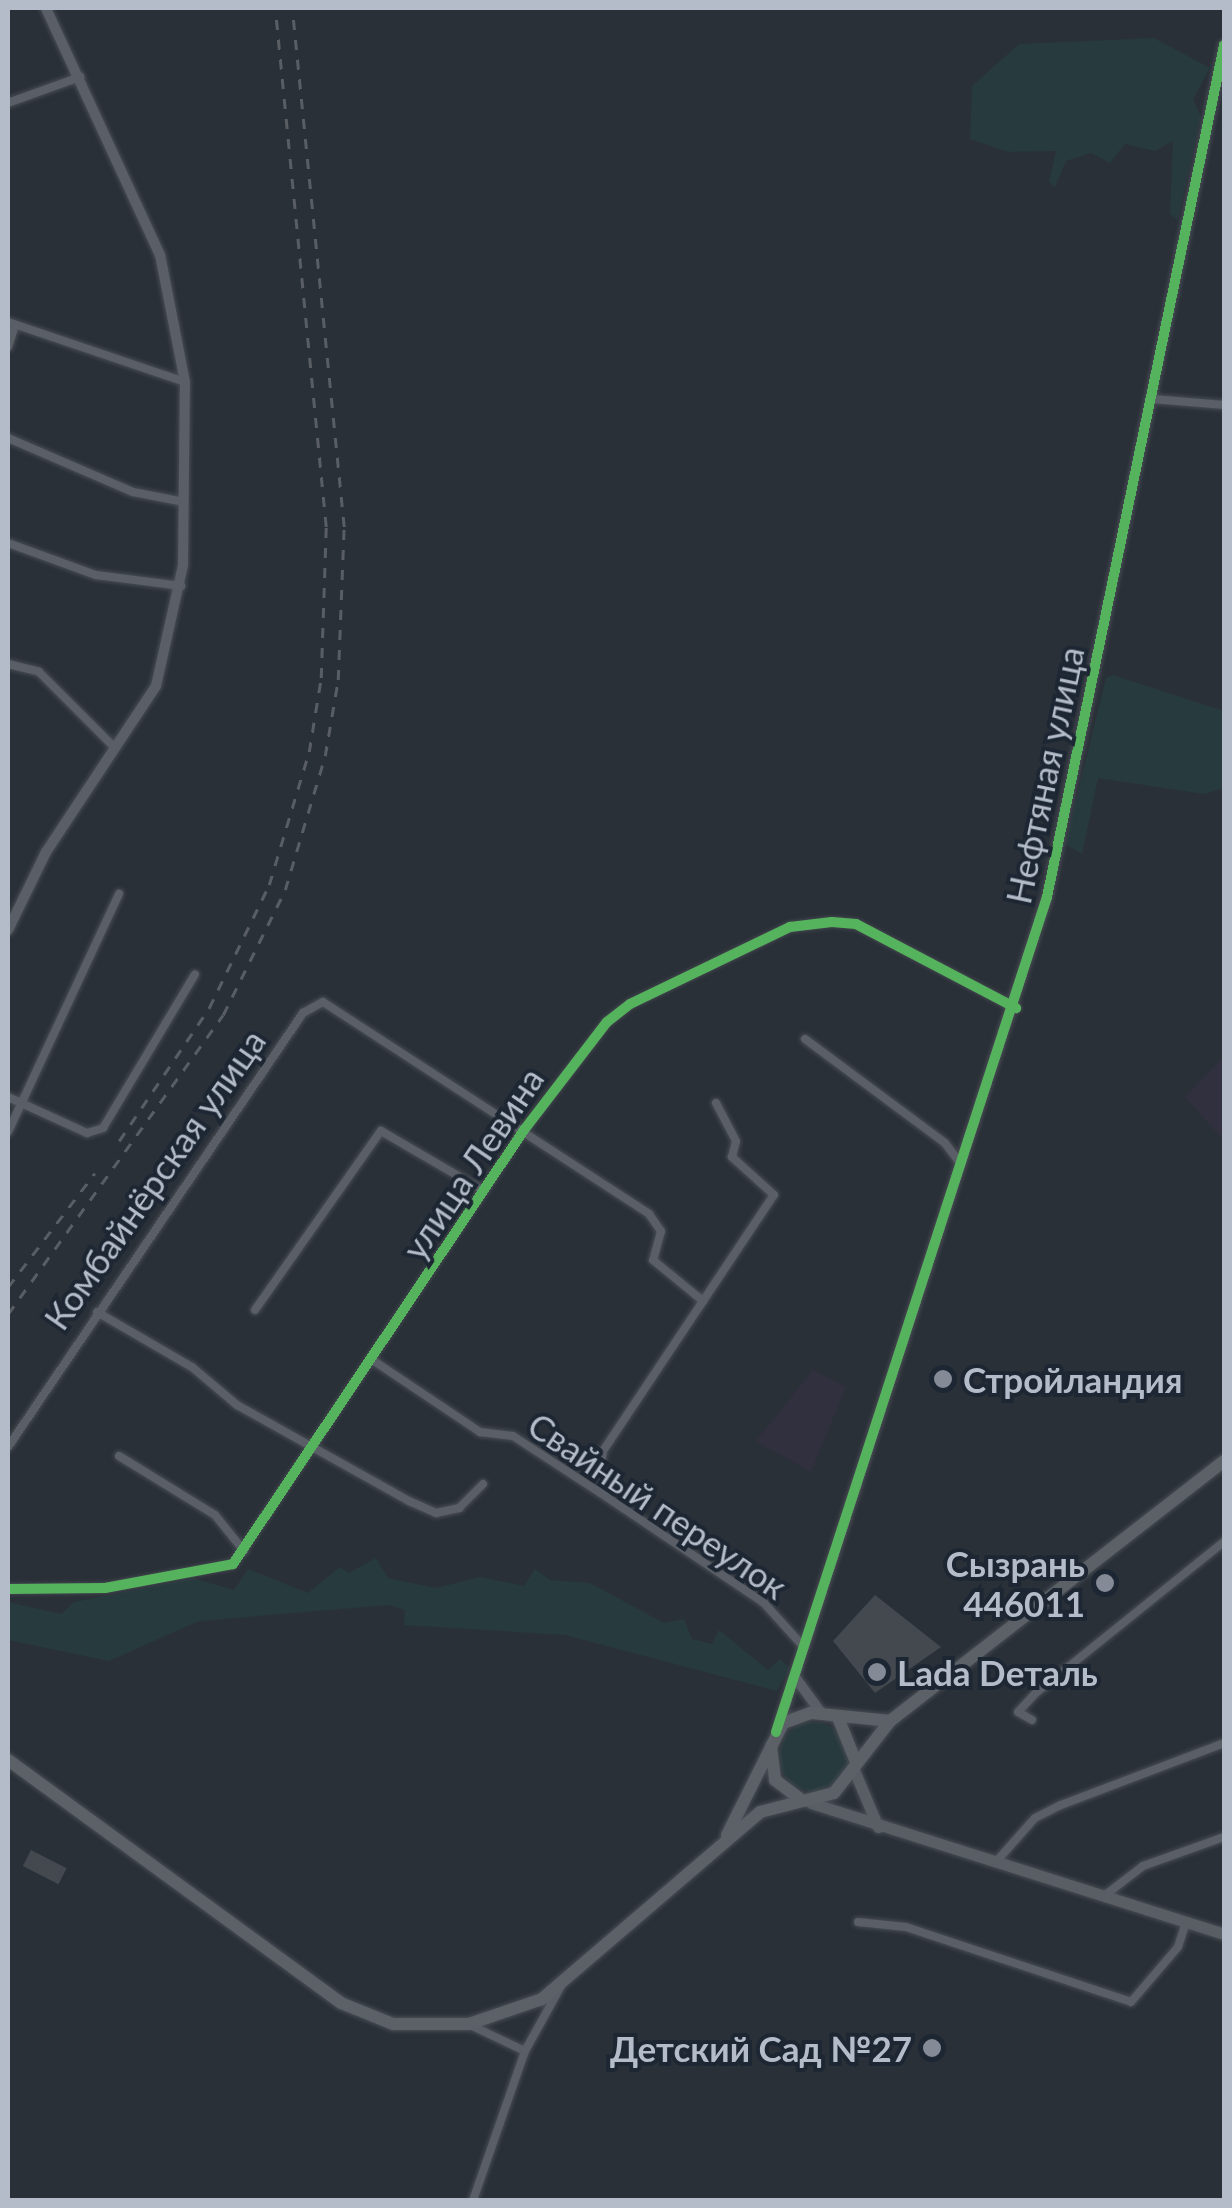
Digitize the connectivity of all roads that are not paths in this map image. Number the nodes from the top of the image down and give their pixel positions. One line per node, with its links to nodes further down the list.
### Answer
1 (46, 8): 3 (street)
2 (1224, 48): 4 (street, Нефтяная улица)
3 (80, 76): 5 (street); 8 (street)
4 (1220, 86): 9 (street, Нефтяная улица)
5 (8, 103)
6 (11, 324): 7 (street); 8 (street)
7 (8, 346)
8 (185, 382): 12 (street)
9 (1153, 398): 10 (street); 20 (street, Нефтяная улица)
10 (1224, 405)
11 (8, 438): 12 (street)
12 (184, 502): 14 (street)
13 (8, 544): 14 (street)
14 (181, 586): 16 (street)
15 (8, 664): 16 (street)
16 (115, 748): 18 (street)
17 (119, 894): 23 (street)
18 (8, 930)
19 (195, 974): 23 (street)
20 (1016, 1008): 25 (street, улица Левина); 27 (street, Нефтяная улица)
21 (805, 1039): 27 (street)
22 (8, 1097): 23 (street)
23 (21, 1103): 26 (street)
24 (716, 1103): 29 (street)
25 (524, 1130): 28 (street, улица Левина); 29 (street); 31 (street, Комбайнёрская улица)
26 (8, 1132)
27 (964, 1168): 42 (street, Нефтяная улица)
28 (484, 1190): 30 (street); 32 (street, улица Левина)
29 (703, 1301): 38 (street)
30 (254, 1310)
31 (97, 1312): 33 (street, Комбайнёрская улица); 34 (street)
32 (374, 1362): 34 (street, улица Левина); 38 (street, Свайный переулок)
33 (8, 1447)
34 (316, 1447): 37 (street); 40 (street, улица Левина)
35 (120, 1456): 40 (street)
36 (1224, 1461): 47 (main road)
37 (483, 1484)
38 (608, 1498): 42 (street, Свайный переулок)
39 (1224, 1542): 46 (street)
40 (244, 1551): 41 (street, улица Левина)
41 (8, 1589)
42 (802, 1645): 43 (street, Нефтяная улица)
43 (794, 1671): 44 (street); 48 (street, Нефтяная улица)
44 (822, 1714): 45 (main road); 48 (main road)
45 (839, 1720): 47 (main road); 51 (main road)
46 (1032, 1720)
47 (890, 1721): 51 (main road)
48 (774, 1737): 52 (main road); 54 (main road)
49 (1224, 1743): 56 (street)
50 (10, 1767): 62 (main road)
51 (855, 1768): 52 (main road); 53 (main road)
52 (808, 1802): 53 (main road); 54 (main road)
53 (878, 1827): 56 (main road)
54 (726, 1837): 61 (main road)
55 (1224, 1837): 57 (street)
56 (995, 1863): 57 (main road)
57 (1102, 1898): 59 (main road)
58 (858, 1922): 59 (street)
59 (1186, 1923): 60 (main road)
60 (1224, 1934)
61 (564, 1982): 62 (main road); 63 (street)
62 (469, 2024): 63 (street)
63 (526, 2051): 64 (street)
64 (473, 2200)

